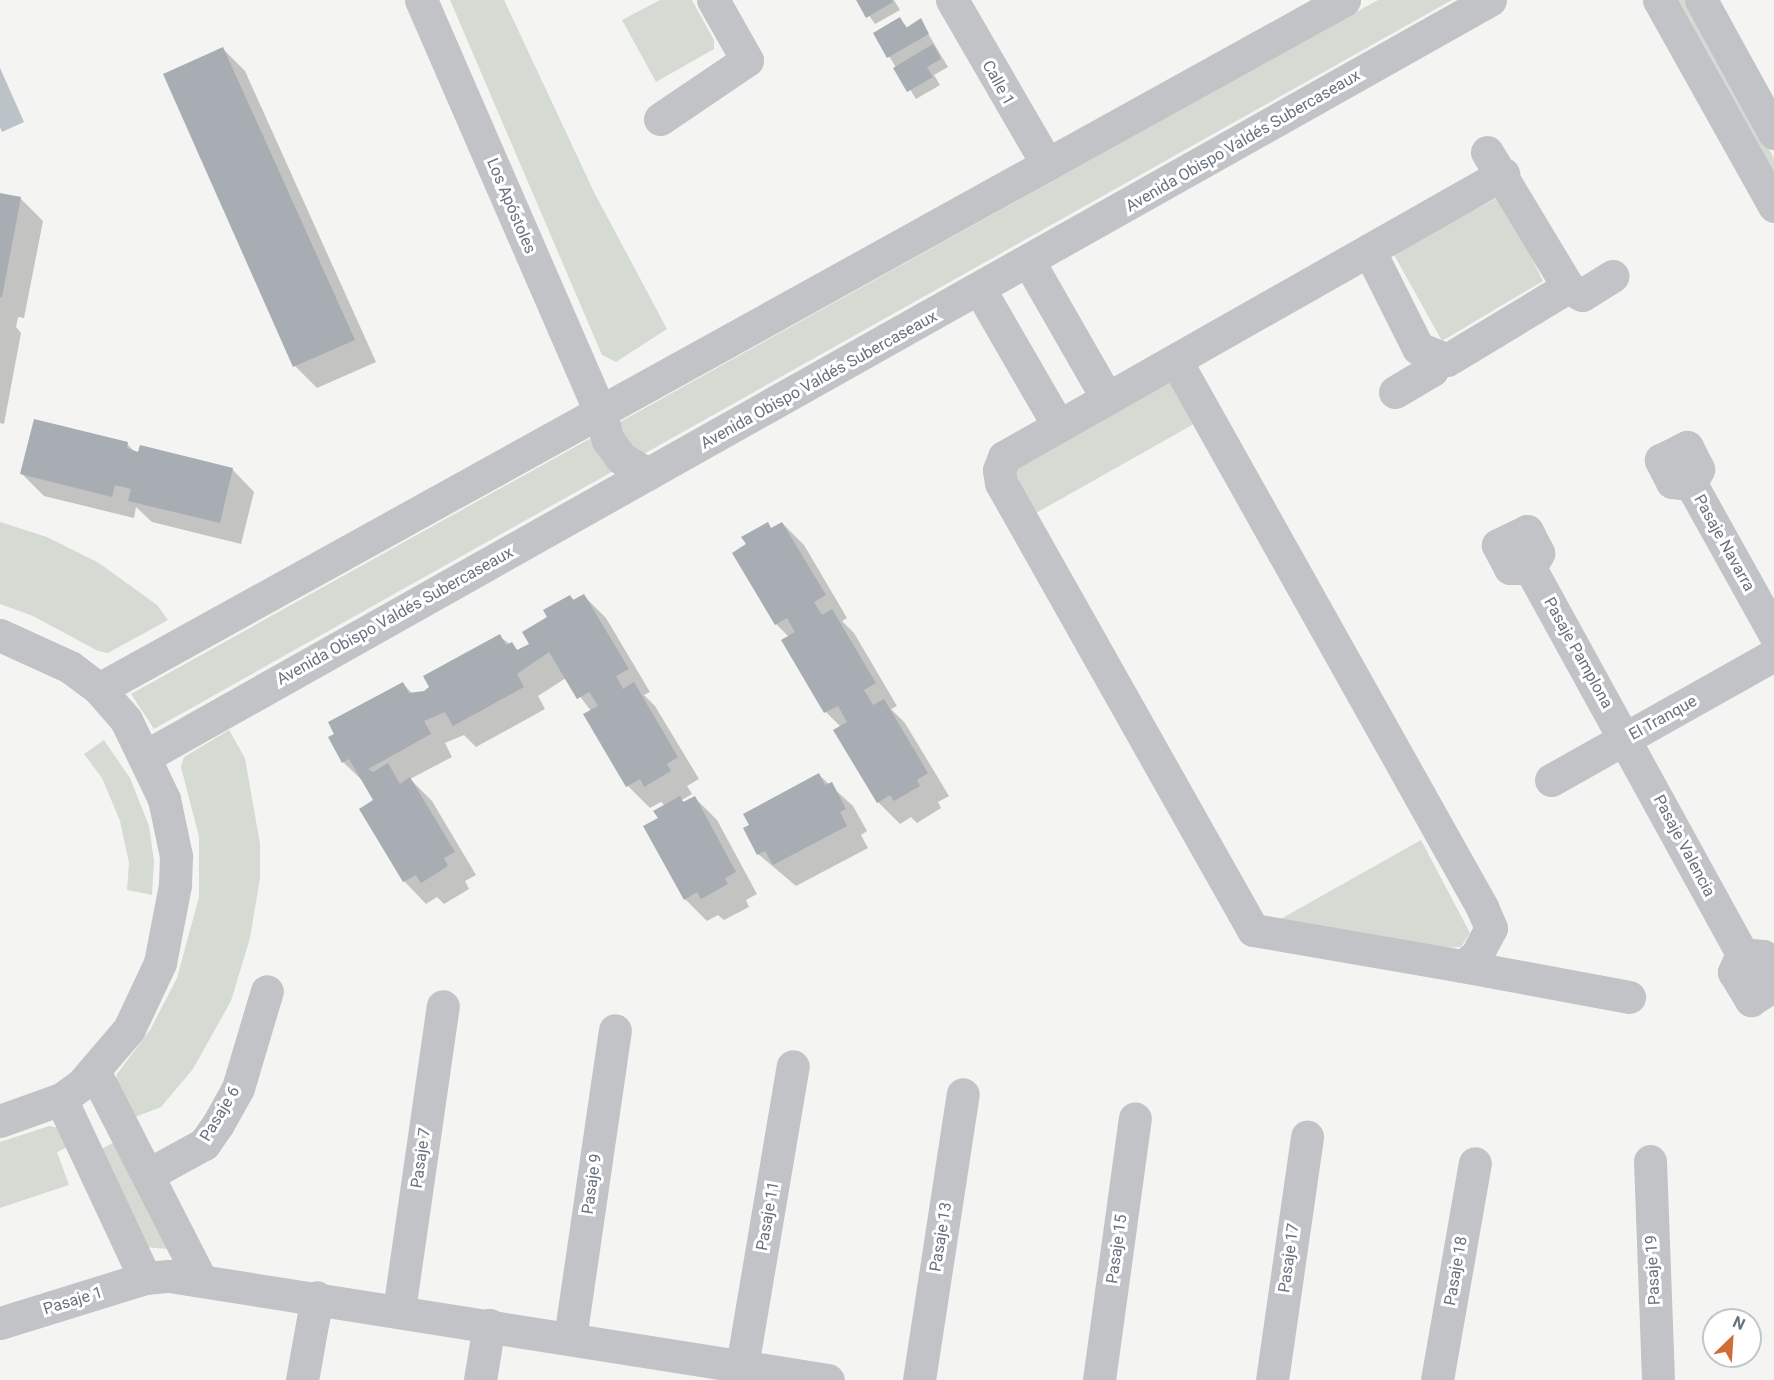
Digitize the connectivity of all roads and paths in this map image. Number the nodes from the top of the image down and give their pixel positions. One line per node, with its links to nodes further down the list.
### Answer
1 (422, 0): 21 (street, Los Apóstoles)
2 (713, 0): 8 (street)
3 (952, 0): 10 (street, Calle 1)
4 (1344, 0): 10 (street)
5 (1490, 0): 13 (street, Avenida Obispo Valdés Subercaseaux)
6 (1659, 0): 11 (street)
7 (1701, 0): 9 (street)
8 (660, 119)
9 (1774, 133)
10 (1047, 164): 21 (street)
11 (1774, 206)
12 (1369, 250): 15 (street); 17 (street); 18 (street)
13 (1029, 262): 16 (street, Avenida Obispo Valdés Subercaseaux); 20 (street)
14 (1613, 276): 15 (street)
15 (1568, 287): 17 (street)
16 (980, 290): 22 (street); 23 (street, Avenida Obispo Valdés Subercaseaux)
17 (1436, 356): 19 (street)
18 (1176, 361): 20 (street); 34 (street)
19 (1395, 392)
20 (1107, 398): 22 (street)
21 (600, 411): 23 (street, Los Apóstoles); 29 (street)
22 (1059, 425): 34 (street)
23 (648, 474): 31 (street, Avenida Obispo Valdés Subercaseaux)
24 (1691, 484): 26 (street, Pasaje Navarra)
25 (1530, 568): 30 (street, Pasaje Pamplona)
26 (1774, 633)
27 (0, 635): 29 (street)
28 (1774, 655): 30 (street, El Tranque)
29 (99, 689): 31 (street)
30 (1626, 738): 32 (street, El Tranque); 33 (street, Pasaje Valencia)
31 (146, 756): 42 (street)
32 (1551, 780)
33 (1742, 954): 35 (street); 36 (street)
34 (1462, 966): 38 (street)
35 (1774, 975)
36 (1774, 985)
37 (267, 991): 50 (street, Pasaje 6)
38 (1629, 997)
39 (443, 1006): 54 (street, Pasaje 7)
40 (615, 1030): 57 (street, Pasaje 9)
41 (793, 1066): 58 (street, Pasaje 11)
42 (94, 1071): 44 (street); 50 (street)
43 (963, 1094): 63 (street, Pasaje 13)
44 (61, 1099): 46 (street); 51 (street)
45 (1135, 1118): 64 (street, Pasaje 15)
46 (0, 1121)
47 (1307, 1136): 65 (street, Pasaje 17)
48 (1650, 1161): 67 (street, Pasaje 19)
49 (1475, 1163): 66 (street, Pasaje 18)
50 (149, 1174): 52 (street)
51 (146, 1278): 52 (street, Pasaje 1); 55 (street, Pasaje 1)
52 (200, 1278): 53 (street, Pasaje 1)
53 (317, 1297): 54 (street, Pasaje 1); 60 (street)
54 (399, 1310): 56 (street, Pasaje 1)
55 (0, 1323)
56 (489, 1325): 57 (street, Pasaje 1); 61 (street)
57 (570, 1338): 59 (street, Pasaje 1)
58 (742, 1366): 59 (street, Pasaje 1); 62 (street, Pasaje 1)
59 (661, 1367)
60 (302, 1380)
61 (480, 1380)
62 (828, 1380)
63 (919, 1380)
64 (1099, 1380)
65 (1272, 1380)
66 (1437, 1380)
67 (1658, 1380)

